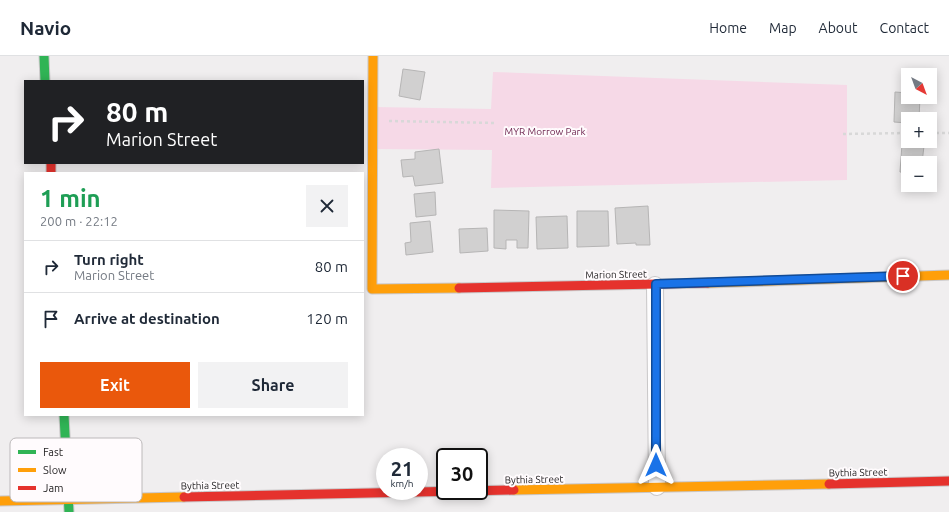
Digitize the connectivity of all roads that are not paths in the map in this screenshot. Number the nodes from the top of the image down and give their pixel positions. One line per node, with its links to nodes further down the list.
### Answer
1 (44, 56): 3 (street)
2 (373, 56): 5 (street, Marion Street)
3 (45, 80)
4 (949, 275): 5 (street, Marion Street)
5 (656, 284): 9 (street)
6 (64, 416): 7 (street)
7 (65, 438)
8 (949, 482): 9 (street, Bythia Street)
9 (657, 488): 10 (street, Bythia Street)
10 (142, 498)
11 (0, 501): 12 (street, Bythia Street)
12 (10, 501)
13 (68, 502): 14 (street)
14 (69, 512)

